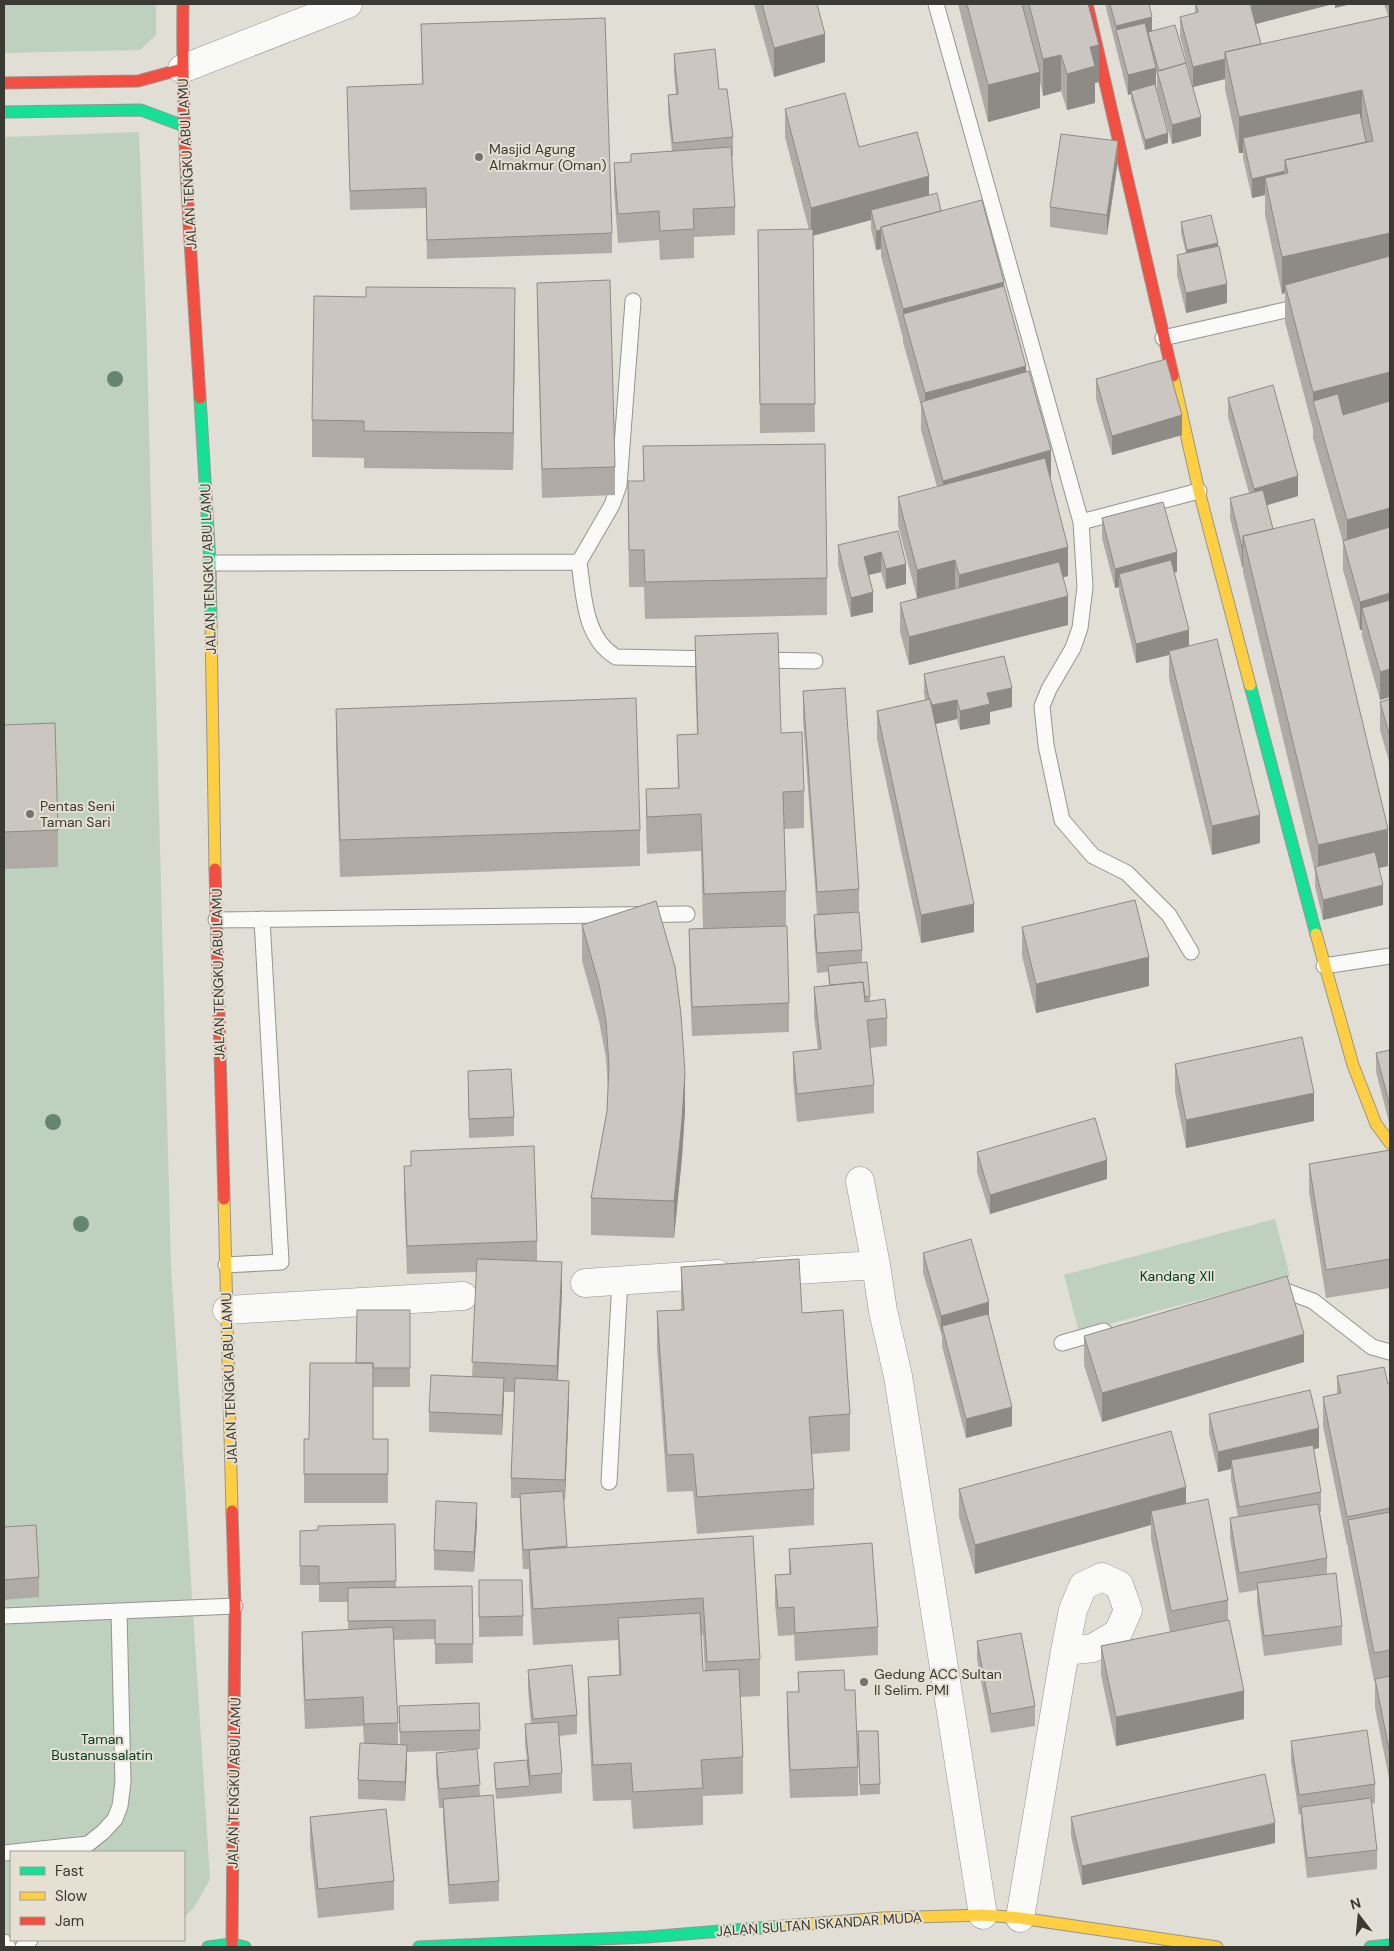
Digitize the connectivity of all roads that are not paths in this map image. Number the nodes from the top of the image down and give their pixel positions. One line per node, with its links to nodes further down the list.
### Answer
1 (183, 4): 5 (main road, JALAN TENGKU ABU LAMU)
2 (348, 4): 5 (street)
3 (936, 4): 13 (lane)
4 (1087, 4): 11 (main road)
5 (182, 69): 6 (main road); 8 (main road, JALAN TENGKU ABU LAMU)
6 (4, 83)
7 (4, 112): 8 (main road)
8 (184, 126): 15 (main road, JALAN TENGKU ABU LAMU)
9 (633, 301): 14 (lane)
10 (1314, 304): 11 (lane)
11 (1163, 338): 12 (main road)
12 (1200, 491): 13 (lane); 22 (main road)
13 (1081, 522): 20 (lane)
14 (579, 562): 15 (lane); 16 (lane)
15 (210, 563): 19 (main road, JALAN TENGKU ABU LAMU)
16 (815, 661)
17 (687, 914): 18 (lane)
18 (262, 919): 19 (lane); 25 (lane)
19 (216, 920): 25 (main road, JALAN TENGKU ABU LAMU)
20 (1191, 952)
21 (1390, 956): 22 (lane)
22 (1324, 966): 23 (main road)
23 (1390, 1143)
24 (860, 1181): 26 (street)
25 (226, 1265): 31 (main road, JALAN TENGKU ABU LAMU)
26 (876, 1265): 27 (street); 41 (street)
27 (620, 1280): 28 (street); 35 (lane)
28 (585, 1283)
29 (1254, 1292): 34 (lane)
30 (463, 1296): 31 (street)
31 (227, 1310): 36 (main road, JALAN TENGKU ABU LAMU)
32 (1120, 1328): 33 (lane)
33 (1062, 1342)
34 (1390, 1352)
35 (609, 1482)
36 (235, 1606): 37 (lane); 44 (main road, JALAN TENGKU ABU LAMU)
37 (118, 1611): 38 (lane); 40 (lane)
38 (4, 1616)
39 (1065, 1651): 42 (street)
40 (38, 1851)
41 (983, 1916): 42 (main road, JALAN SULTAN ISKANDAR MUDA); 49 (main road, JALAN SULTAN ISKANDAR MUDA)
42 (1020, 1918): 50 (main road, JALAN SULTAN ISKANDAR MUDA)
43 (4, 1942): 46 (lane)
44 (232, 1944): 47 (main road); 48 (main road)
45 (1390, 1945): 51 (main road)
46 (8, 1947)
47 (208, 1947)
48 (245, 1947)
49 (419, 1947)
50 (1217, 1947)
51 (1370, 1947)

